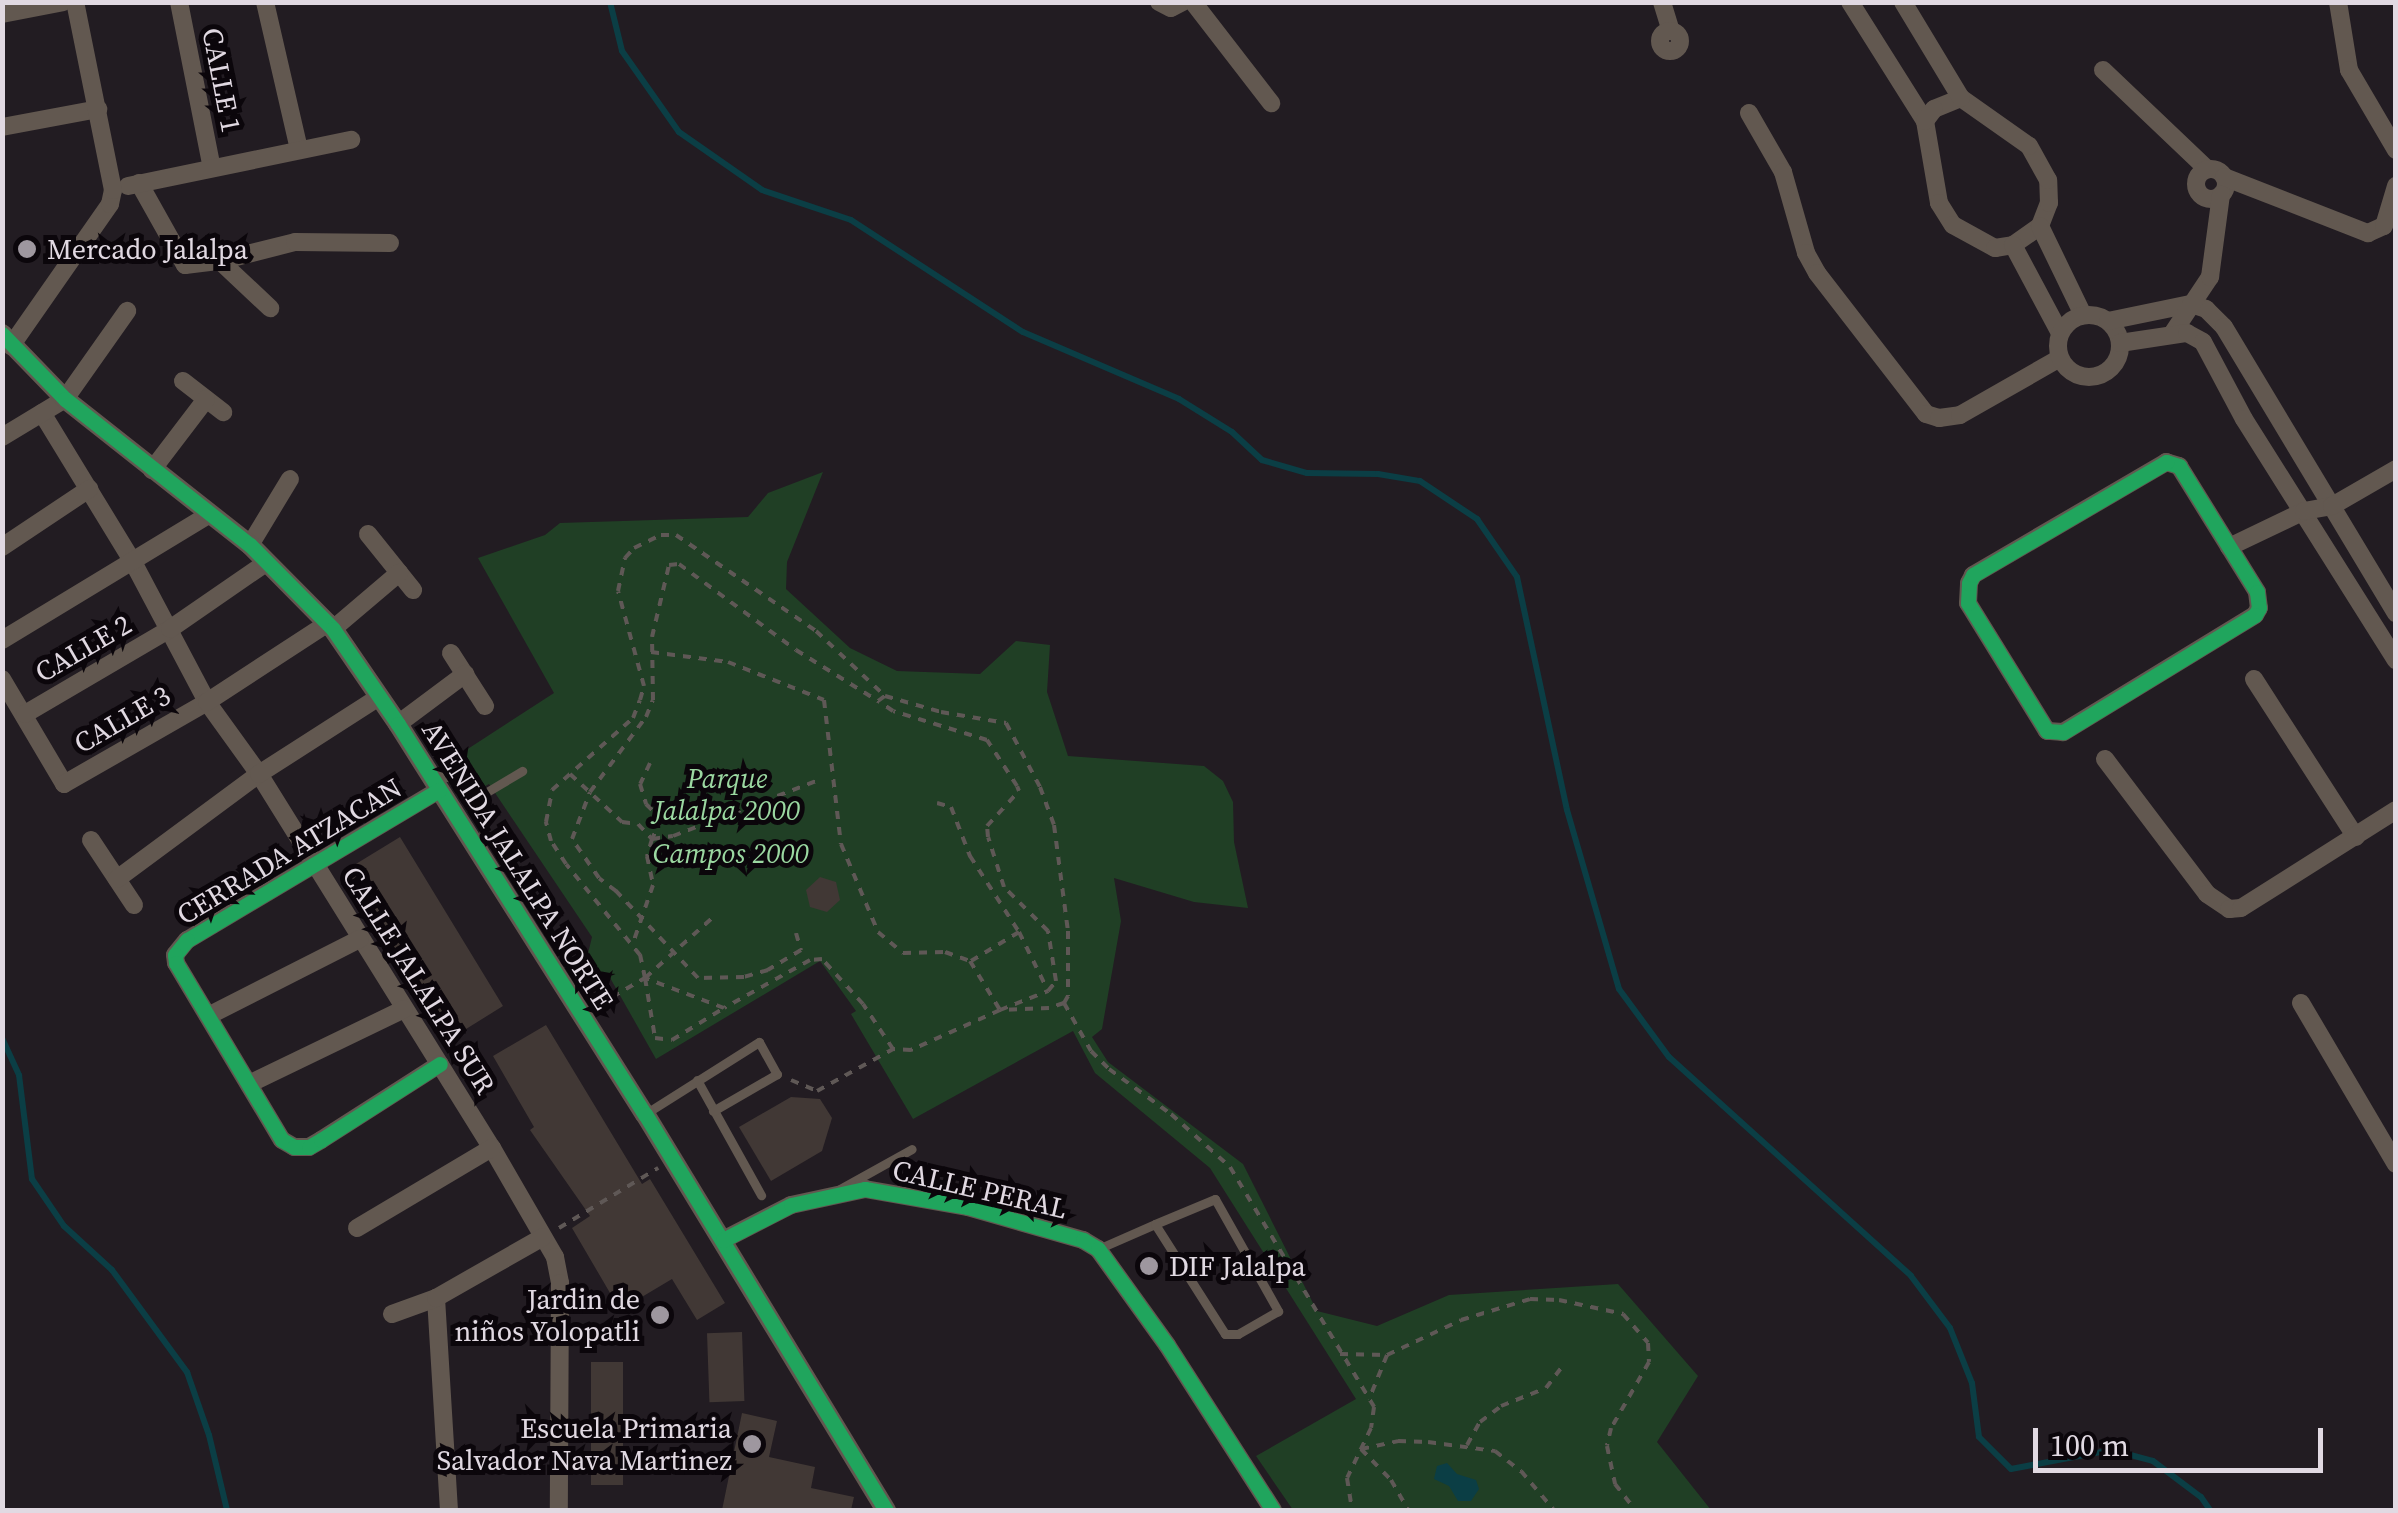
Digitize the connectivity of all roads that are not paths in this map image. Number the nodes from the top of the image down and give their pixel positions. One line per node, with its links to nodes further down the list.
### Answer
1 (63, 2): 12 (street)
2 (76, 2): 17 (street)
3 (179, 2): 24 (street, CALLE 1)
4 (265, 2): 22 (street)
5 (1159, 2): 6 (street)
6 (1183, 2)
7 (1193, 2): 16 (street)
8 (1662, 2): 13 (street)
9 (1850, 2): 19 (street)
10 (1903, 2): 15 (street)
11 (2338, 2): 23 (street)
12 (2, 14)
13 (1671, 31)
14 (2103, 70): 25 (street)
15 (1961, 98): 19 (street); 29 (street)
16 (1271, 103)
17 (98, 108): 20 (street); 28 (street)
18 (1748, 113): 42 (street)
19 (1925, 120): 31 (street)
20 (2, 127)
21 (351, 140): 22 (street)
22 (299, 148): 24 (street)
23 (2396, 150)
24 (212, 168): 26 (street)
25 (2217, 181): 27 (street); 33 (street)
26 (139, 183): 28 (street); 32 (street)
27 (2396, 186)
28 (114, 190): 40 (street)
29 (2040, 226): 31 (street); 36 (street)
30 (390, 243): 32 (street)
31 (2013, 245): 38 (street)
32 (220, 261): 34 (street)
33 (2191, 304): 37 (street); 39 (street); 53 (street)
34 (270, 308)
35 (127, 311): 44 (street)
36 (2084, 314): 37 (street); 38 (street)
37 (2108, 321): 41 (street)
38 (2060, 334): 42 (street)
39 (2172, 334): 41 (street); 54 (street)
40 (7, 340): 44 (street, AVENIDA JALALPA NORTE)
41 (2120, 343): 42 (street)
42 (2060, 358)
43 (183, 380): 45 (street)
44 (65, 399): 47 (street); 50 (street, AVENIDA JALALPA NORTE)
45 (206, 399): 46 (street); 50 (street)
46 (223, 412)
47 (42, 413): 48 (street); 52 (street, CALLE JALALPA SUR)
48 (2, 436)
49 (2396, 469): 53 (street)
50 (152, 470): 55 (street, AVENIDA JALALPA NORTE)
51 (290, 479): 57 (street)
52 (90, 489): 58 (street); 60 (street, CALLE JALALPA SUR)
53 (2332, 506): 54 (street); 64 (street)
54 (2304, 511): 59 (street); 69 (street)
55 (208, 515): 57 (street, AVENIDA JALALPA NORTE); 60 (street)
56 (368, 534): 62 (street)
57 (250, 545): 61 (street, AVENIDA JALALPA NORTE)
58 (2, 547)
59 (2229, 548): 59 (street)
60 (133, 562): 66 (street, CALLE JALALPA SUR); 67 (street)
61 (267, 562): 65 (street, AVENIDA JALALPA NORTE); 66 (street, CALLE 2)
62 (399, 573): 63 (street); 65 (street, CALLE 3)
63 (413, 590)
64 (2396, 613)
65 (330, 626): 73 (street, AVENIDA JALALPA NORTE); 74 (street, CALLE 3)
66 (170, 628): 74 (street, CALLE JALALPA SUR); 76 (street, CALLE 2)
67 (2, 640)
68 (451, 653): 70 (street)
69 (2396, 660)
70 (465, 674): 75 (street); 77 (street)
71 (2, 678): 76 (street)
72 (2254, 679): 84 (street)
73 (379, 697): 77 (street, AVENIDA JALALPA NORTE); 80 (street)
74 (207, 702): 76 (street, CALLE 3); 80 (street, CALLE JALALPA SUR)
75 (485, 706)
76 (25, 714)
77 (398, 724): 81 (street, AVENIDA JALALPA NORTE)
78 (2105, 759): 84 (street)
79 (522, 771): 82 (lane)
80 (258, 774): 87 (street, CALLE JALALPA SUR); 88 (street)
81 (434, 782): 82 (lane); 86 (street, AVENIDA JALALPA NORTE); 87 (street, CERRADA ATZACAN)
82 (475, 799): 86 (lane)
83 (2396, 810): 84 (street)
84 (2356, 837)
85 (91, 840): 88 (street)
86 (482, 857): 98 (street, AVENIDA JALALPA NORTE)
87 (314, 864): 90 (street, CALLE JALALPA SUR); 93 (street, CERRADA ATZACAN)
88 (118, 879): 89 (street)
89 (134, 906)
90 (360, 938): 92 (street, CALLE JALALPA SUR); 93 (street)
91 (2301, 1004): 101 (street)
92 (404, 1009): 94 (street, CALLE JALALPA SUR); 96 (street)
93 (208, 1016): 96 (street)
94 (440, 1064): 96 (street); 99 (street, CALLE JALALPA SUR)
95 (697, 1080): 97 (lane); 97 (lane); 98 (lane)
96 (249, 1084)
97 (713, 1112): 103 (lane)
98 (645, 1114): 107 (street, AVENIDA JALALPA NORTE)
99 (492, 1148): 105 (street); 106 (street, CALLE JALALPA SUR)
100 (912, 1149): 102 (lane)
101 (2396, 1164)
102 (834, 1192): 107 (street, CALLE PERAL); 108 (street, CALLE PERAL)
103 (760, 1195)
104 (1155, 1224): 104 (lane); 108 (lane)
105 (357, 1228)
106 (549, 1234): 109 (street); 112 (street, CALLE JALALPA SUR)
107 (722, 1240): 113 (street, AVENIDA JALALPA NORTE)
108 (1098, 1249): 114 (street)
109 (436, 1298): 110 (street); 111 (street)
110 (392, 1314)
111 (449, 1510)
112 (558, 1510)
113 (886, 1510)
114 (1273, 1510)

